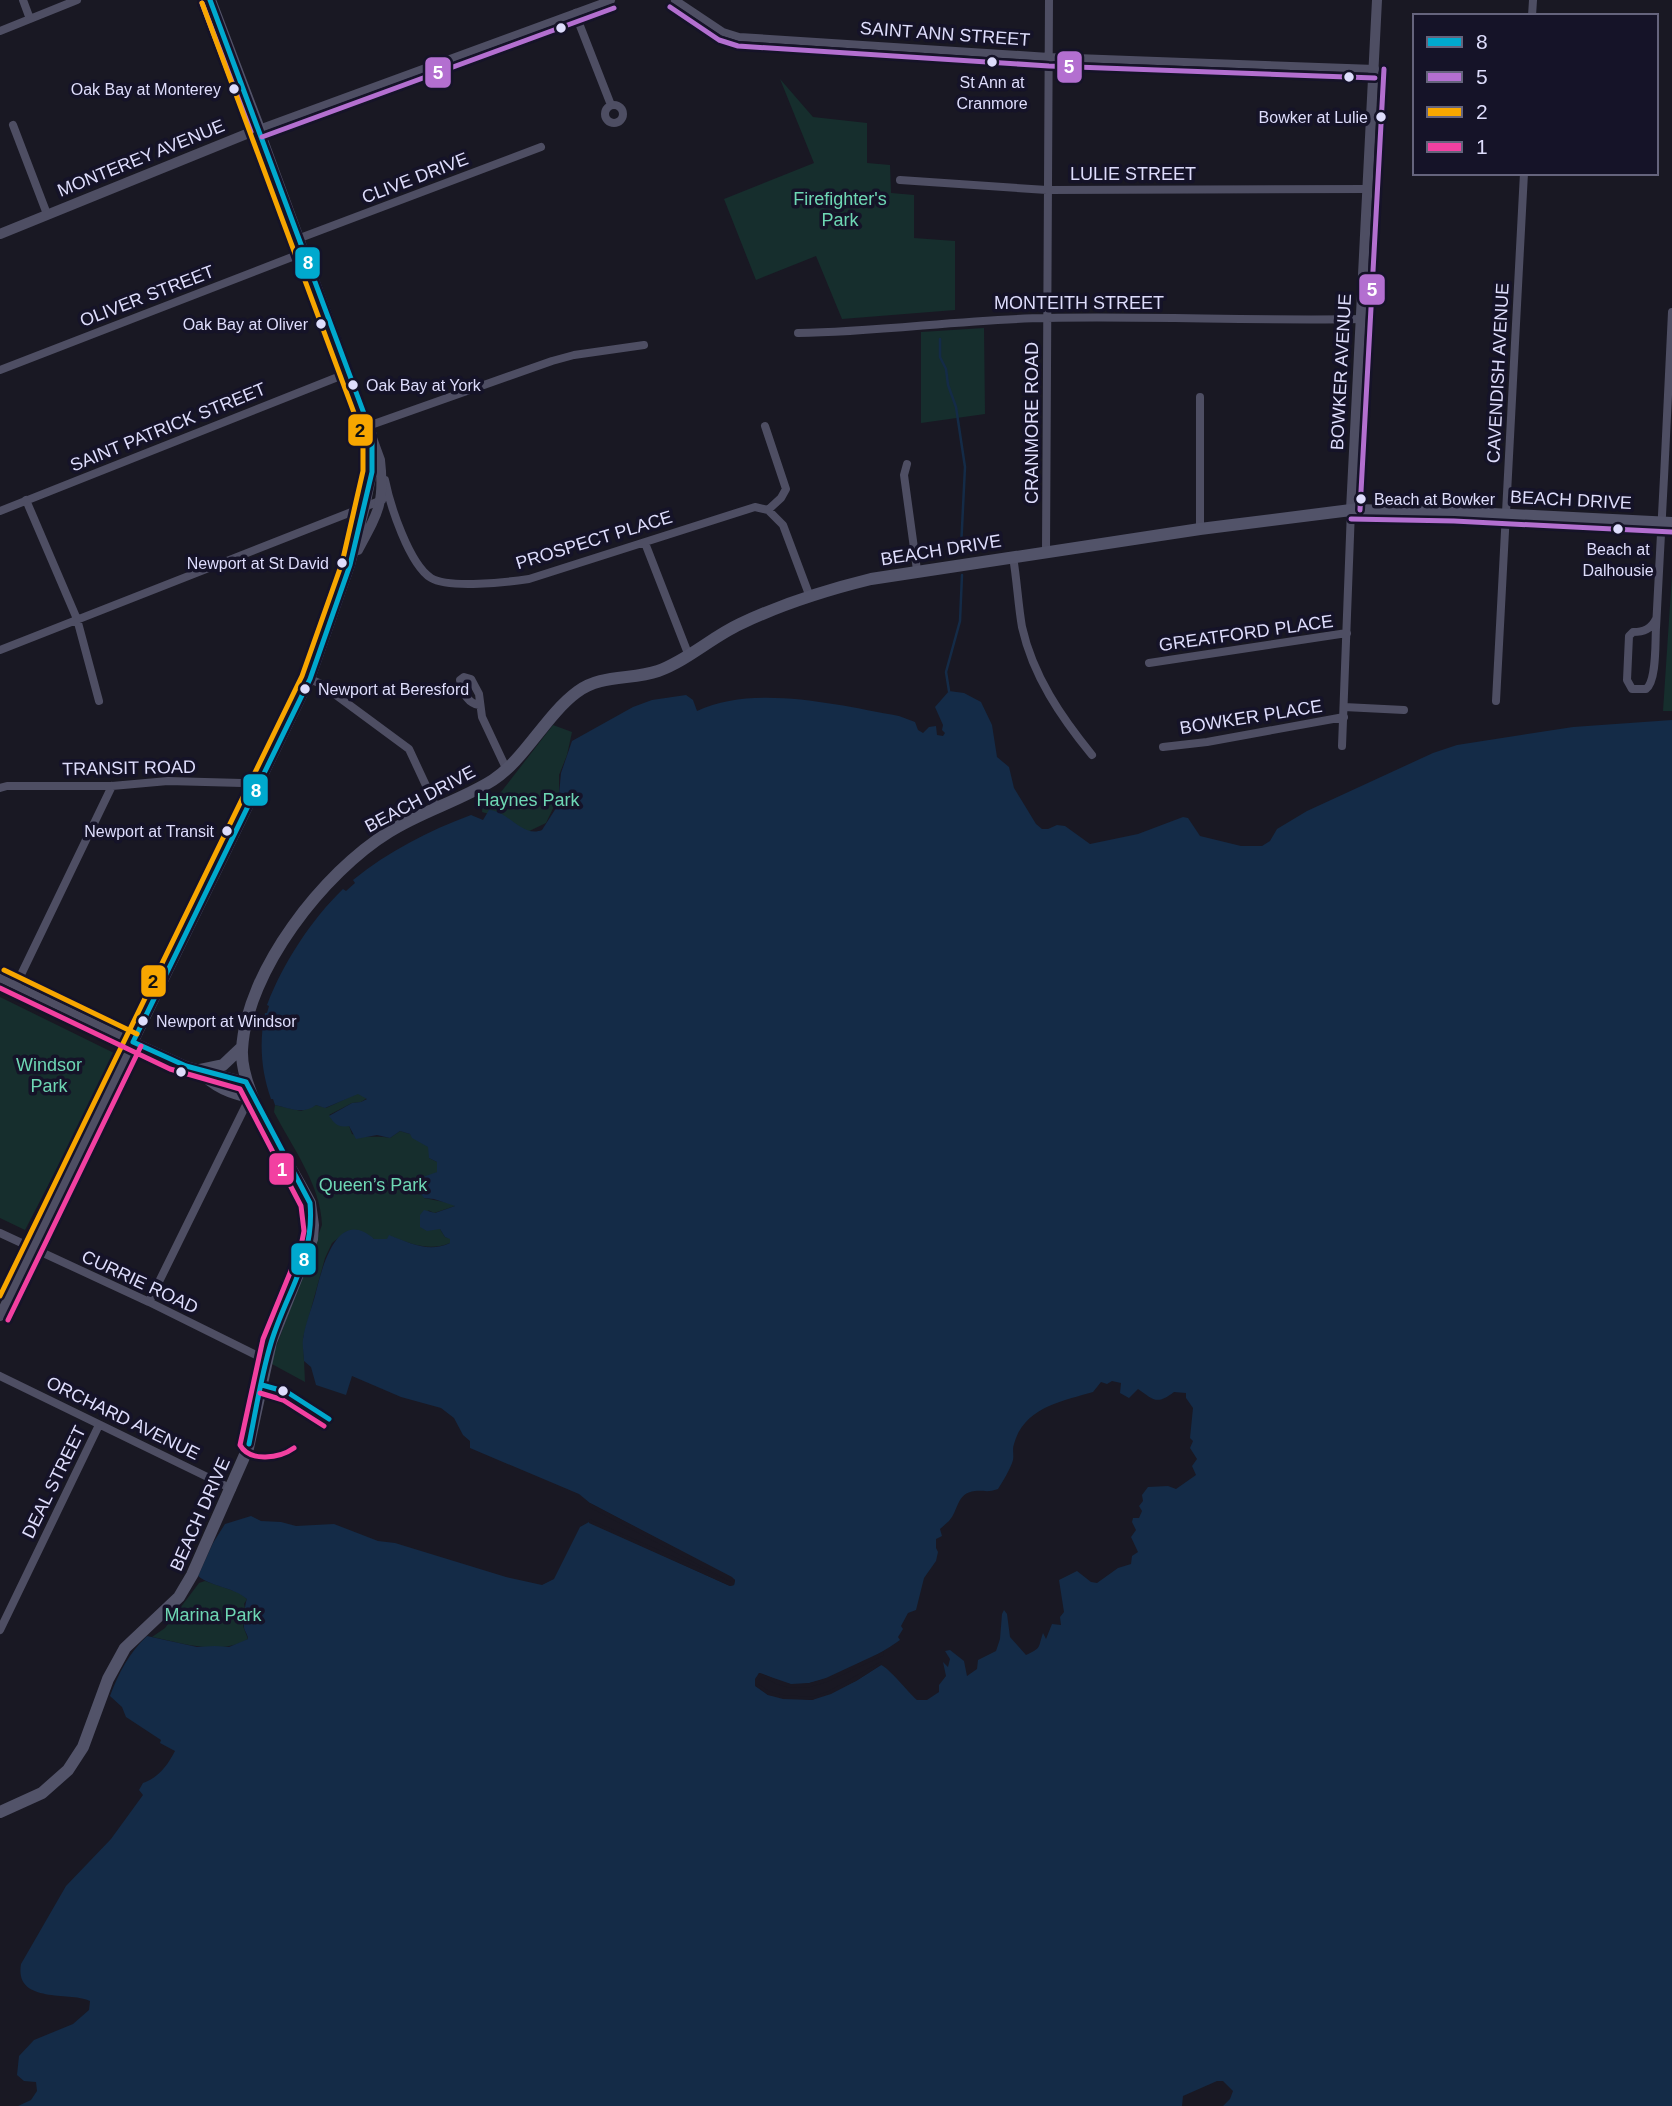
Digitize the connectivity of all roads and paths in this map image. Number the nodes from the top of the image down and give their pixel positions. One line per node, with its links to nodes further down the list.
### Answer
1 (23, 0): 9 (street)
2 (77, 0): 9 (street)
3 (210, 0): 15 (main road)
4 (611, 0): 8 (street, MONTEREY AVENUE)
5 (675, 0): 11 (street, SAINT ANN STREET)
6 (1048, 0): 11 (street, CRANMORE ROAD)
7 (1377, 0): 12 (street, BOWKER AVENUE)
8 (575, 13): 13 (street); 15 (street, MONTEREY AVENUE)
9 (30, 19): 10 (street)
10 (0, 32)
11 (1049, 57): 12 (street, SAINT ANN STREET); 20 (street, CRANMORE ROAD)
12 (1374, 69): 19 (street, BOWKER AVENUE)
13 (611, 105)
14 (13, 125): 21 (street)
15 (260, 129): 21 (street, MONTEREY AVENUE); 23 (street)
16 (541, 147): 23 (street, CLIVE DRIVE)
17 (1524, 175): 42 (street, CAVENDISH AVENUE)
18 (900, 180): 20 (street, LULIE STREET)
19 (1367, 188): 20 (street, LULIE STREET); 27 (street, BOWKER AVENUE)
20 (1047, 190): 26 (street, CRANMORE ROAD)
21 (47, 214): 22 (street, MONTEREY AVENUE)
22 (0, 233)
23 (300, 237): 24 (street)
24 (305, 252): 30 (street, OLIVER STREET); 31 (street)
25 (1672, 312): 43 (street)
26 (1048, 318): 27 (street, MONTEITH STREET); 28 (street, MONTEITH STREET); 46 (street, CRANMORE ROAD)
27 (1361, 320): 40 (street, BOWKER AVENUE)
28 (798, 333)
29 (644, 345): 34 (street)
30 (0, 370)
31 (348, 373): 34 (street); 37 (street, SAINT PATRICK STREET)
32 (1200, 397): 44 (street)
33 (765, 426): 39 (street)
34 (370, 431): 36 (street); 38 (street)
35 (907, 464): 49 (street)
36 (385, 499): 38 (street); 45 (street, PROSPECT PLACE); 48 (street)
37 (26, 500): 41 (street, SAINT PATRICK STREET); 51 (street)
38 (365, 507): 48 (street); 51 (street)
39 (768, 510): 45 (street, PROSPECT PLACE); 50 (street)
40 (1351, 510): 42 (main road, BEACH DRIVE); 44 (main road, BEACH DRIVE); 53 (street, BOWKER AVENUE)
41 (0, 511)
42 (1506, 514): 43 (main road, BEACH DRIVE); 59 (street, CAVENDISH AVENUE)
43 (1667, 523): 52 (street)
44 (1200, 529): 46 (main road, BEACH DRIVE)
45 (645, 543): 55 (street)
46 (1046, 552): 47 (main road, BEACH DRIVE)
47 (1013, 557): 49 (main road, BEACH DRIVE); 65 (street)
48 (350, 565): 57 (street)
49 (917, 570): 50 (main road, BEACH DRIVE)
50 (810, 597): 55 (main road, BEACH DRIVE)
51 (77, 619): 54 (street); 58 (street)
52 (1656, 619): 52 (street)
53 (1347, 634): 56 (street, GREATFORD PLACE); 62 (street, BOWKER AVENUE)
54 (0, 650)
55 (688, 656): 66 (main road, BEACH DRIVE)
56 (1149, 663)
57 (310, 679): 69 (street); 70 (street)
58 (99, 701)
59 (1496, 701)
60 (479, 705): 66 (street)
61 (1405, 710): 62 (street, BOWKER PLACE)
62 (1344, 712): 63 (street, BOWKER AVENUE); 64 (street, BOWKER PLACE)
63 (1342, 746)
64 (1163, 747)
65 (1092, 755)
66 (506, 768): 70 (main road, BEACH DRIVE)
67 (112, 786): 68 (street, TRANSIT ROAD); 69 (street, TRANSIT ROAD); 72 (street)
68 (0, 788)
69 (256, 792): 73 (street)
70 (436, 807): 74 (main road, BEACH DRIVE)
71 (0, 978): 72 (street)
72 (16, 985): 73 (street)
73 (134, 1042): 75 (street); 79 (street)
74 (242, 1047): 75 (main road); 76 (main road, BEACH DRIVE)
75 (199, 1070): 76 (street); 77 (main road)
76 (246, 1082): 77 (main road, BEACH DRIVE)
77 (253, 1098): 80 (street); 82 (main road, BEACH DRIVE)
78 (0, 1233): 79 (street, CURRIE ROAD)
79 (32, 1249): 80 (street, CURRIE ROAD); 81 (street)
80 (149, 1302): 82 (street, CURRIE ROAD)
81 (0, 1316)
82 (266, 1360): 85 (main road, BEACH DRIVE)
83 (0, 1376): 84 (street, ORCHARD AVENUE)
84 (99, 1425): 85 (street, ORCHARD AVENUE); 86 (street, DEAL STREET)
85 (232, 1489): 87 (main road, BEACH DRIVE)
86 (0, 1630)
87 (0, 1812)

